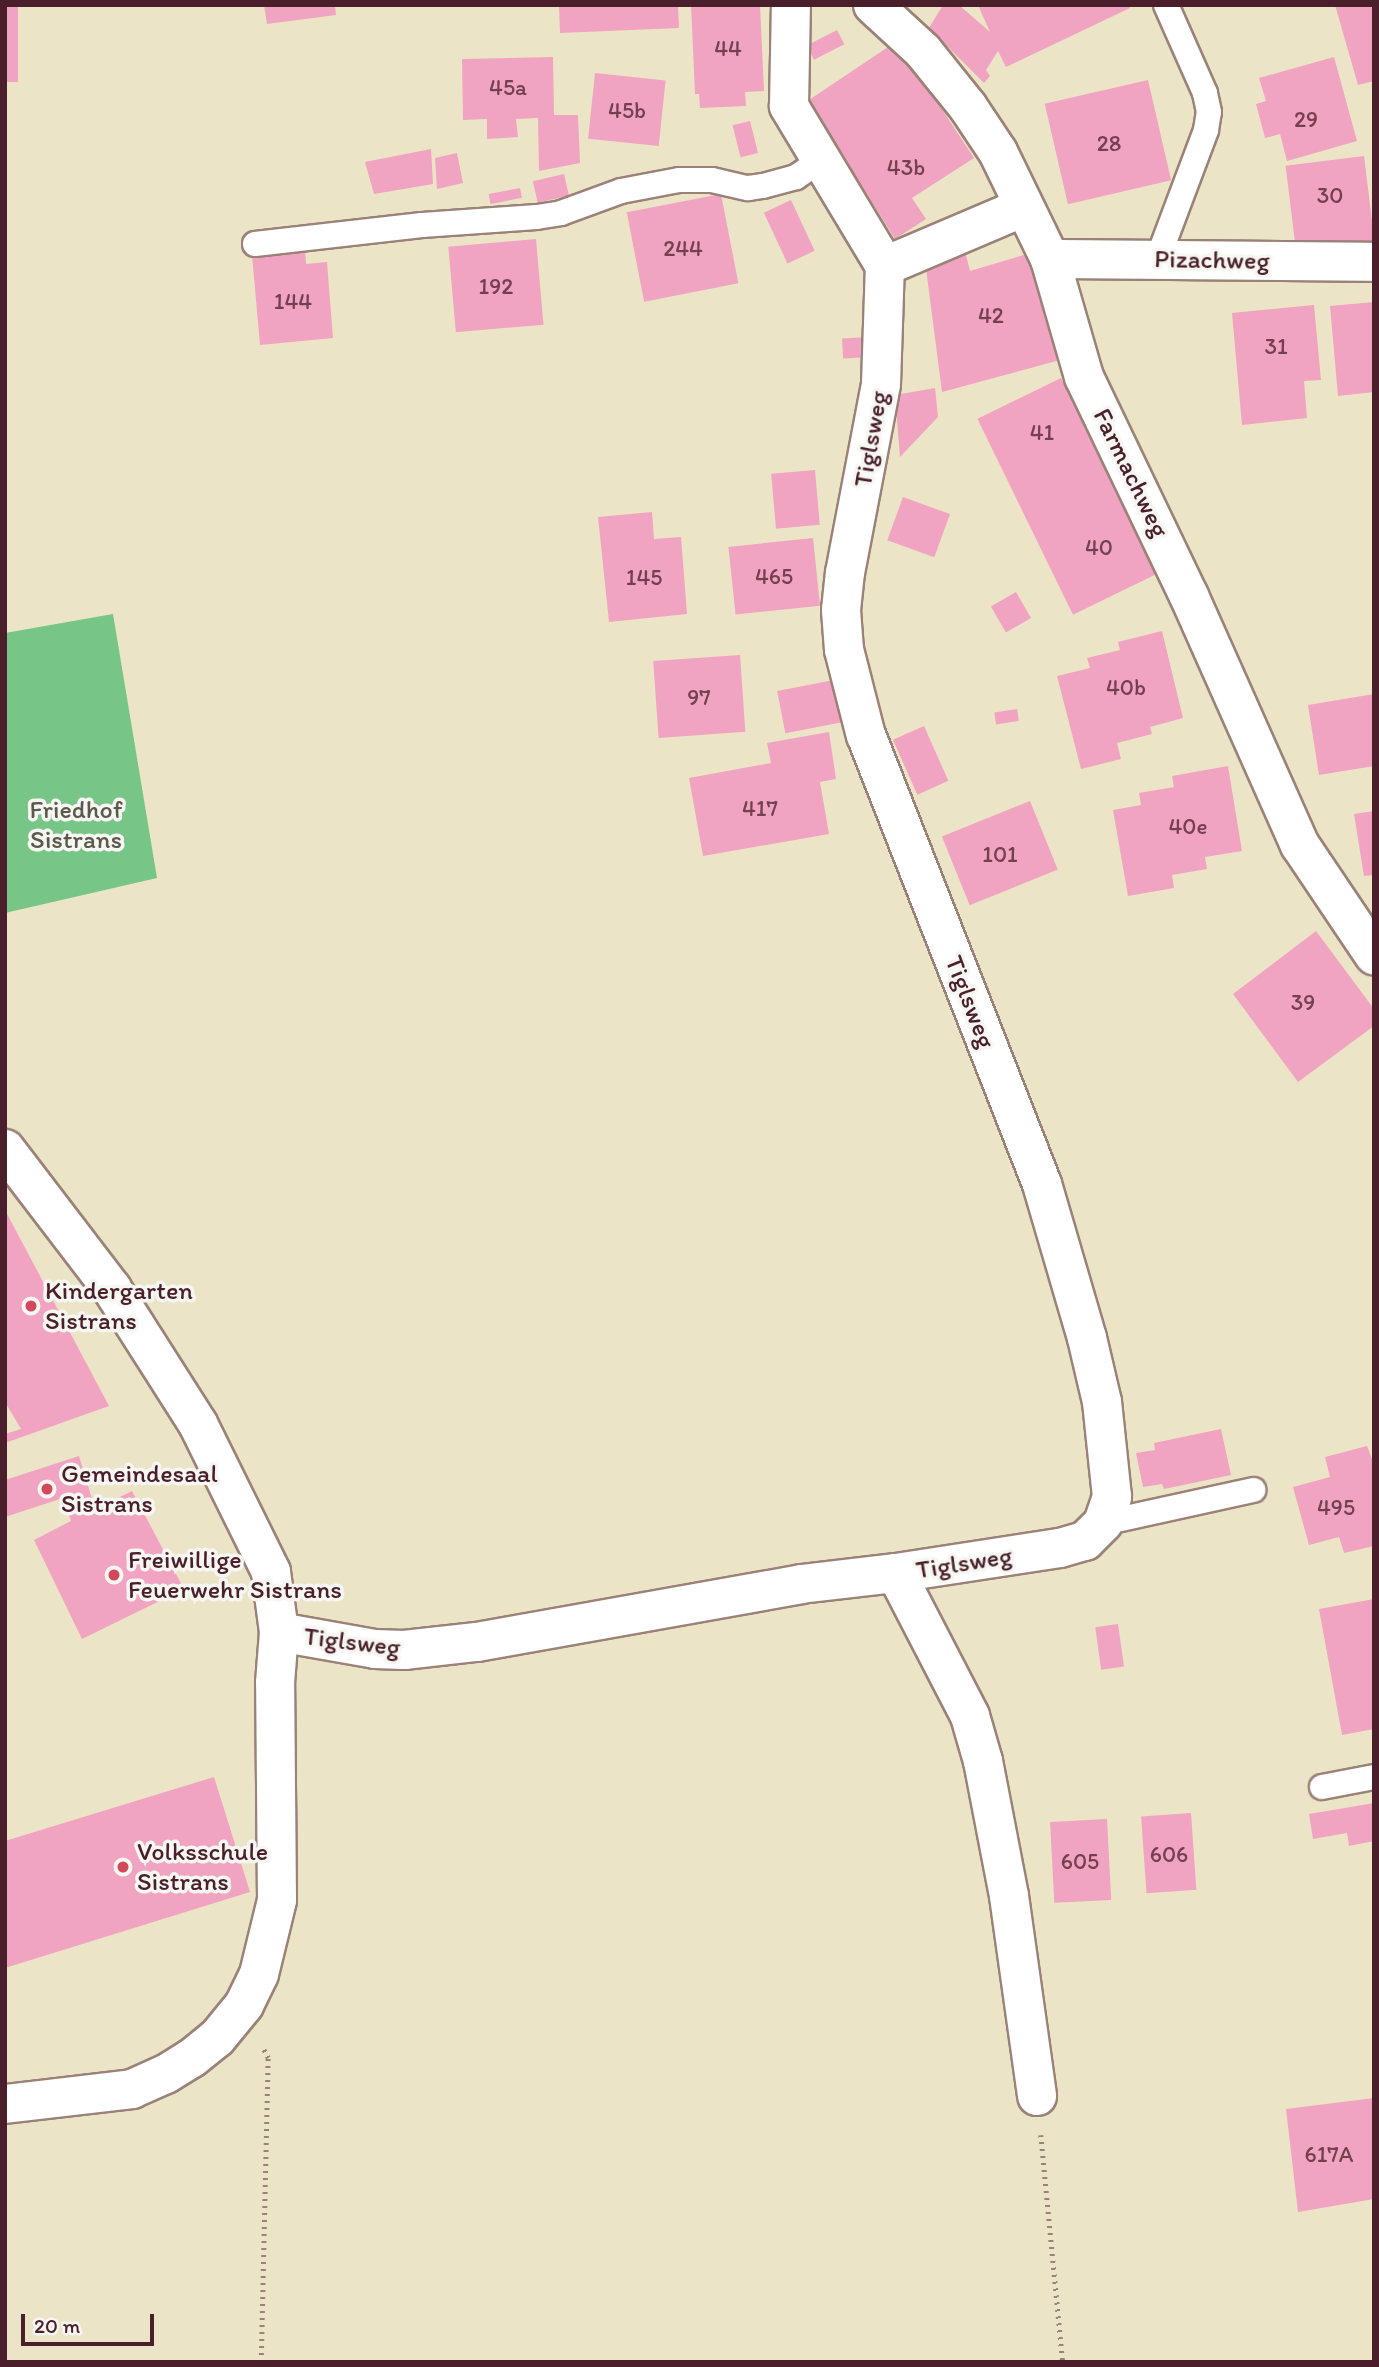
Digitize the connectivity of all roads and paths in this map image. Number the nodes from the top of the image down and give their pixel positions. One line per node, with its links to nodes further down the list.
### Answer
1 (791, 5): 4 (street)
2 (873, 5): 5 (street, Farmachweg)
3 (1166, 5): 7 (lane)
4 (821, 159): 6 (lane); 10 (street)
5 (1024, 207): 8 (street, Farmachweg); 10 (street)
6 (255, 244)
7 (1158, 258): 8 (street, Pizachweg); 9 (street, Pizachweg)
8 (1049, 259): 11 (street, Farmachweg)
9 (1374, 262)
10 (885, 266): 14 (street, Tiglsweg)
11 (1374, 955)
12 (5, 1149): 16 (street, Tiglsweg)
13 (1253, 1490): 14 (lane)
14 (1103, 1522): 15 (street, Tiglsweg)
15 (896, 1573): 16 (street, Tiglsweg); 20 (street, Tiglsweg)
16 (279, 1632): 19 (street)
17 (1374, 1777): 18 (lane)
18 (1322, 1787)
19 (244, 2005): 21 (street); 22 (path)
20 (1037, 2096): 23 (path)
21 (5, 2104)
22 (261, 2362)
23 (1063, 2362)

